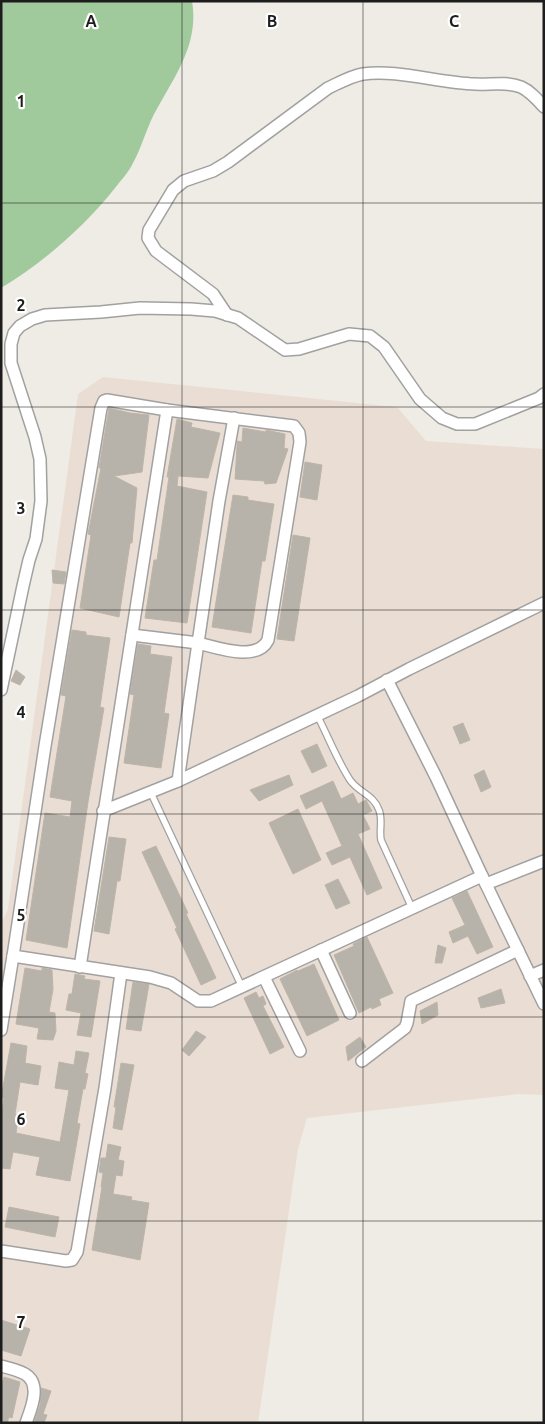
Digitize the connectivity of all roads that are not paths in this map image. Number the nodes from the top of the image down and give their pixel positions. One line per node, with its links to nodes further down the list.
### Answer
1 (544, 107): 2 (street)
2 (227, 315): 3 (street); 10 (street)
3 (543, 396)
4 (167, 410): 5 (street); 7 (street); 20 (street)
5 (234, 418): 8 (street); 8 (street)
6 (544, 603): 9 (street)
7 (132, 635): 8 (street); 14 (street)
8 (198, 643): 12 (street)
9 (387, 680): 11 (street); 16 (street)
10 (1, 690)
11 (317, 714): 12 (street); 17 (lane)
12 (178, 781): 13 (street)
13 (151, 793): 14 (street); 26 (lane)
14 (103, 811): 21 (street)
15 (544, 861): 16 (street)
16 (484, 880): 17 (street); 19 (street)
17 (412, 908): 18 (street)
18 (321, 950): 24 (street); 28 (street)
19 (518, 950): 25 (street); 31 (street)
20 (13, 956): 21 (street); 29 (street)
21 (80, 967): 23 (street)
22 (544, 970): 25 (street)
23 (121, 973): 26 (street); 32 (street)
24 (264, 976): 26 (street); 30 (street)
25 (530, 976): 27 (street)
26 (242, 987)
27 (544, 1004)
28 (350, 1013)
29 (1, 1030)
30 (300, 1051)
31 (362, 1061)
32 (1, 1251)
33 (1, 1366): 34 (street)
34 (26, 1423)

